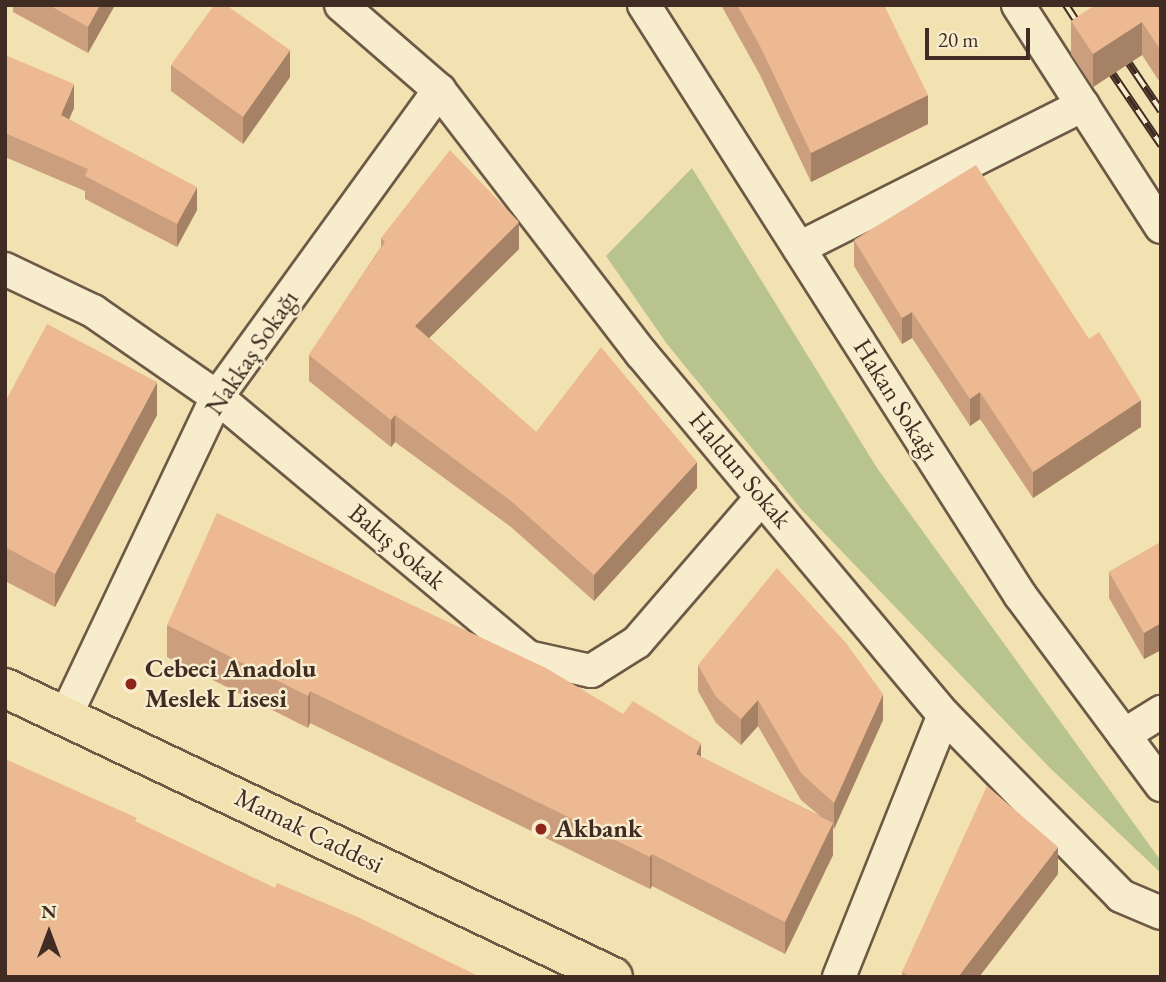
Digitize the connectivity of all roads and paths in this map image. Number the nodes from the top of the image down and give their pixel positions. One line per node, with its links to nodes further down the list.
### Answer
1 (341, 5): 4 (street, Haldun Sokak)
2 (644, 5): 7 (street, Hakan Sokağı)
3 (1018, 5): 5 (street)
4 (439, 90): 9 (street, Nakkaş Sokağı); 10 (street, Haldun Sokak)
5 (1083, 105): 6 (street); 7 (street)
6 (1161, 227)
7 (799, 248): 15 (street, Hakan Sokağı)
8 (5, 269): 9 (street, Bakış Sokak)
9 (217, 397): 10 (street, Bakış Sokak); 13 (street, Nakkaş Sokağı)
10 (762, 497): 14 (street, Haldun Sokak)
11 (5, 688): 13 (main road, Mamak Caddesi)
12 (1161, 712): 15 (street)
13 (66, 715): 18 (main road, Mamak Caddesi)
14 (944, 715): 17 (street, Haldun Sokak); 19 (street)
15 (1124, 735): 16 (street, Hakan Sokağı)
16 (1161, 785)
17 (1161, 913)
18 (612, 977)
19 (839, 977)

